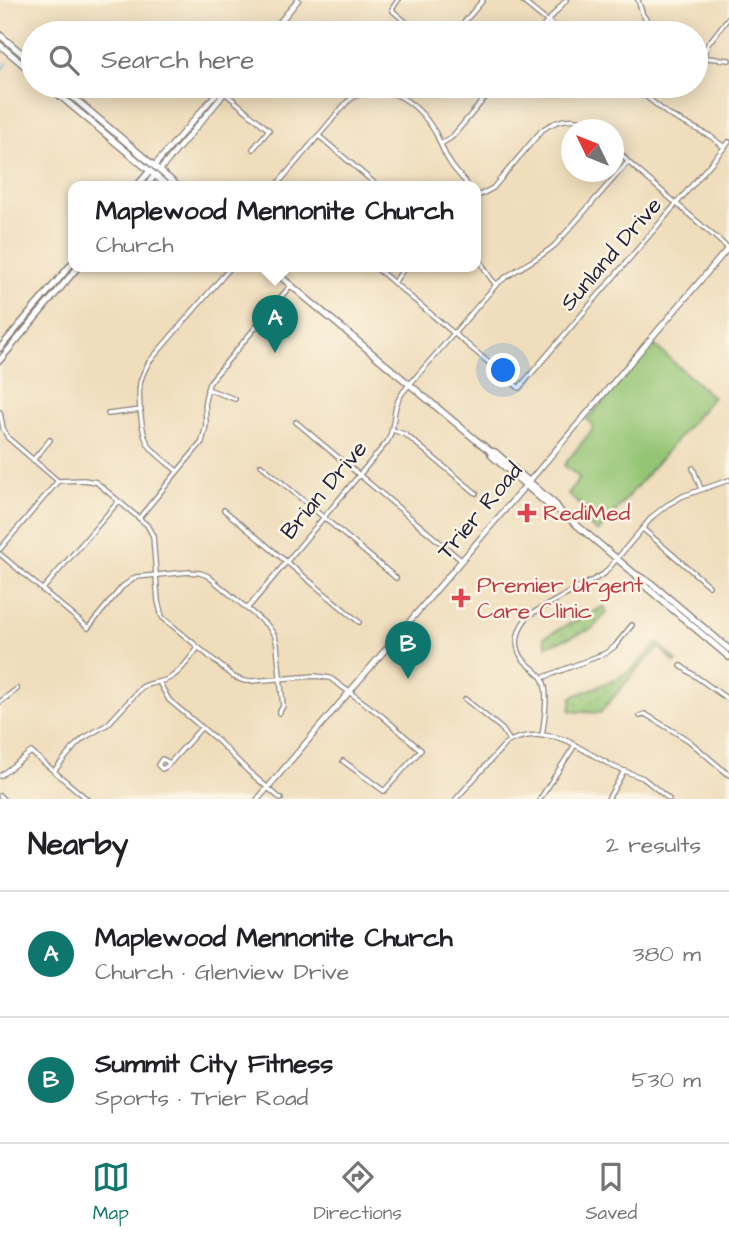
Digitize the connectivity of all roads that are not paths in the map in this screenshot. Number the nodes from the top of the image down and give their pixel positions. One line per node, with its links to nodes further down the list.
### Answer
1 (298, 0): 8 (street)
2 (398, 0): 9 (street)
3 (483, 0): 10 (street)
4 (521, 0): 11 (street)
5 (566, 0): 12 (street)
6 (638, 0): 13 (street)
7 (729, 17): 15 (street)
8 (281, 21)
9 (405, 21)
10 (465, 21)
11 (547, 21)
12 (549, 21)
13 (648, 21)
14 (0, 34): 17 (main road)
15 (708, 44)
16 (0, 45): 20 (main road)
17 (21, 52)
18 (708, 58): 19 (street)
19 (729, 60)
20 (21, 63)
21 (63, 98): 37 (main road)
22 (73, 98): 37 (main road)
23 (213, 98): 37 (street)
24 (231, 98): 34 (street)
25 (351, 98): 30 (street)
26 (403, 98): 32 (street)
27 (485, 98): 32 (street)
28 (647, 98): 33 (street)
29 (561, 121): 45 (street)
30 (318, 135): 42 (street); 43 (street)
31 (729, 142): 33 (street, Sunland Drive)
32 (441, 144): 44 (street)
33 (724, 147): 46 (street, Sunland Drive)
34 (253, 149)
35 (624, 157): 36 (street)
36 (628, 162): 46 (street); 57 (street, Brian Drive)
37 (155, 171): 38 (main road); 39 (main road); 40 (main road); 41 (main road)
38 (143, 181)
39 (149, 181)
40 (164, 181)
41 (170, 181)
42 (281, 181)
43 (372, 181)
44 (465, 181)
45 (481, 194)
46 (677, 204): 47 (street); 58 (street, Sunland Drive)
47 (729, 247): 77 (street, Trier Road)
48 (481, 264): 57 (street)
49 (68, 268): 59 (main road)
50 (74, 272): 60 (main road)
51 (227, 272): 64 (street)
52 (275, 272): 56 (main road)
53 (381, 272): 55 (street)
54 (402, 272): 55 (street)
55 (394, 283): 58 (street)
56 (290, 285): 61 (main road); 62 (street)
57 (496, 285): 58 (street, Brian Drive)
58 (454, 334): 61 (street, Brian Drive)
59 (0, 348)
60 (0, 360)
61 (410, 384): 68 (street, Brian Drive); 77 (main road)
62 (207, 389): 63 (street); 73 (street)
63 (235, 399)
64 (141, 410): 66 (street); 73 (street)
65 (0, 412): 70 (street)
66 (108, 414)
67 (296, 422): 74 (street)
68 (393, 430): 74 (street, Brian Drive); 79 (street)
69 (50, 440): 70 (street)
70 (33, 460): 76 (street)
71 (261, 465): 83 (street)
72 (693, 468): 78 (street)
73 (177, 471): 82 (street)
74 (359, 475): 83 (street, Brian Drive); 88 (street)
75 (729, 480): 78 (street)
76 (58, 481): 80 (street); 85 (street)
77 (527, 483): 87 (main road); 88 (street, Trier Road)
78 (701, 489): 84 (street)
79 (476, 493)
80 (119, 501): 82 (street); 94 (street)
81 (224, 510): 89 (street)
82 (139, 517): 91 (street)
83 (324, 518): 89 (street, Brian Drive); 92 (street)
84 (643, 529): 87 (street); 93 (street)
85 (0, 549)
86 (0, 554): 94 (street)
87 (617, 559): 90 (main road); 102 (street)
88 (461, 560): 106 (street, Trier Road)
89 (286, 562): 95 (street, Brian Drive); 96 (street)
90 (635, 574): 99 (main road); 100 (main road)
91 (156, 575): 94 (street); 95 (street); 98 (street)
92 (396, 578)
93 (709, 586)
94 (42, 590)
95 (247, 609): 103 (street)
96 (359, 622)
97 (632, 625): 102 (street)
98 (198, 648): 103 (street); 104 (street)
99 (729, 649)
100 (729, 657)
101 (681, 666): 108 (street)
102 (542, 678): 113 (street)
103 (281, 679): 106 (street); 110 (street)
104 (159, 682): 112 (street); 118 (street)
105 (17, 688): 109 (street)
106 (349, 692): 116 (street); 122 (street, Trier Road)
107 (466, 699): 114 (street)
108 (729, 700)
109 (0, 702)
110 (279, 713)
111 (640, 716): 120 (street)
112 (202, 727): 117 (street); 122 (street)
113 (542, 736): 114 (street); 115 (street)
114 (510, 741): 126 (street)
115 (575, 744): 119 (street); 127 (street)
116 (343, 761)
117 (170, 763)
118 (54, 771): 121 (street); 123 (street)
119 (624, 771): 128 (street); 129 (street)
120 (729, 775)
121 (0, 776)
122 (268, 788): 124 (street, Trier Road); 125 (street)
123 (87, 799)
124 (258, 799)
125 (281, 799)
126 (456, 799)
127 (540, 799)
128 (608, 799)
129 (669, 799)

